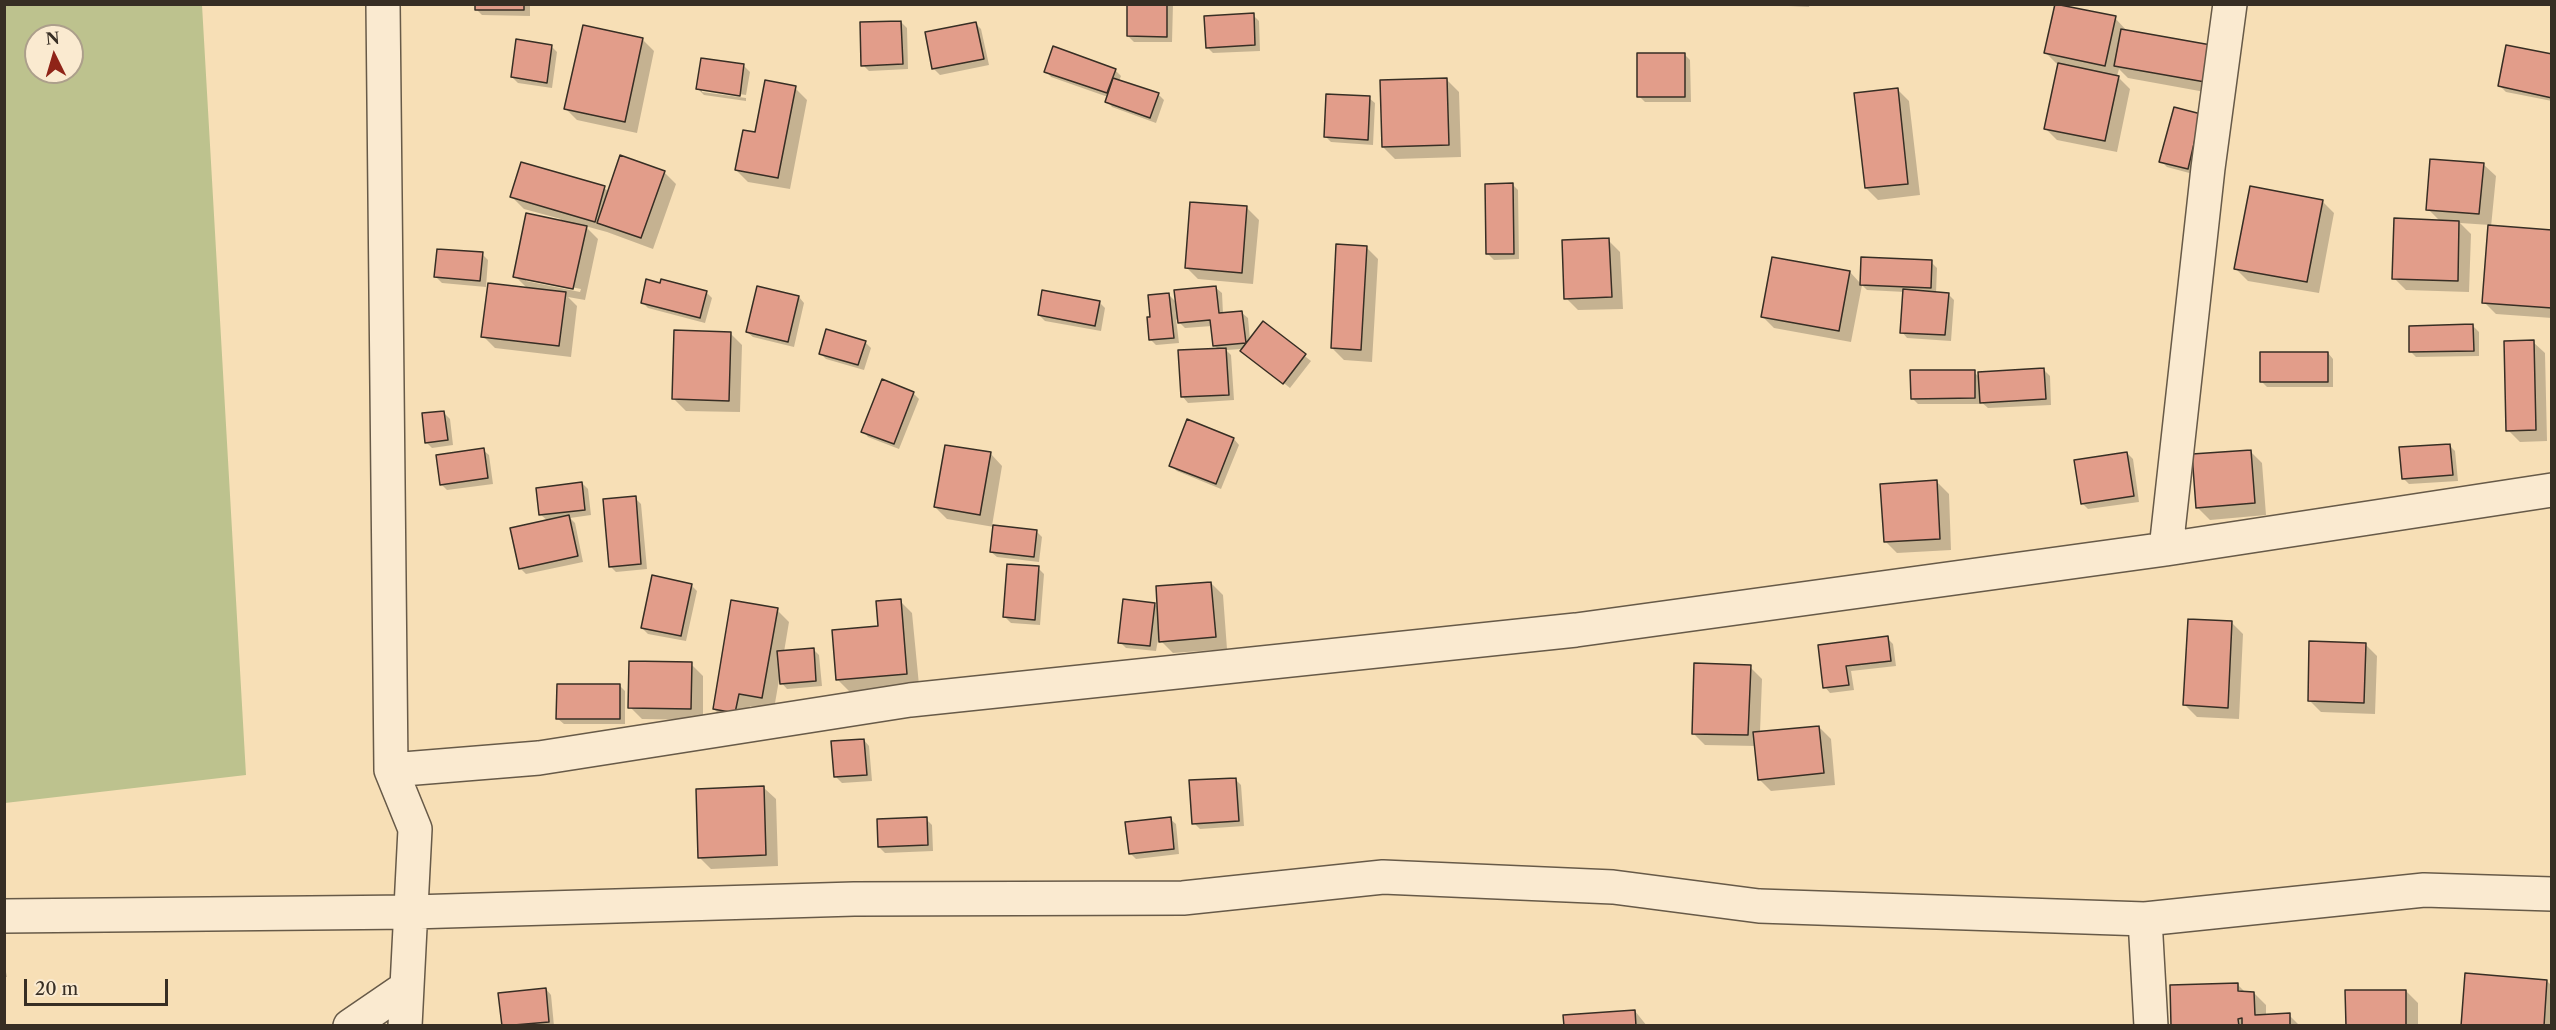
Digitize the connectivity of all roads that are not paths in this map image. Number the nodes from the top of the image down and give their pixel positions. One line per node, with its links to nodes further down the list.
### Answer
1 (384, 4): 5 (street)
2 (2230, 4): 4 (street)
3 (2552, 490): 4 (street)
4 (2166, 549): 5 (street)
5 (392, 770): 7 (street)
6 (2552, 894): 9 (street)
7 (412, 912): 8 (street); 9 (street); 10 (street)
8 (4, 916)
9 (2145, 919): 13 (street)
10 (407, 987): 11 (street); 12 (street)
11 (350, 1026)
12 (405, 1026)
13 (2151, 1026)

